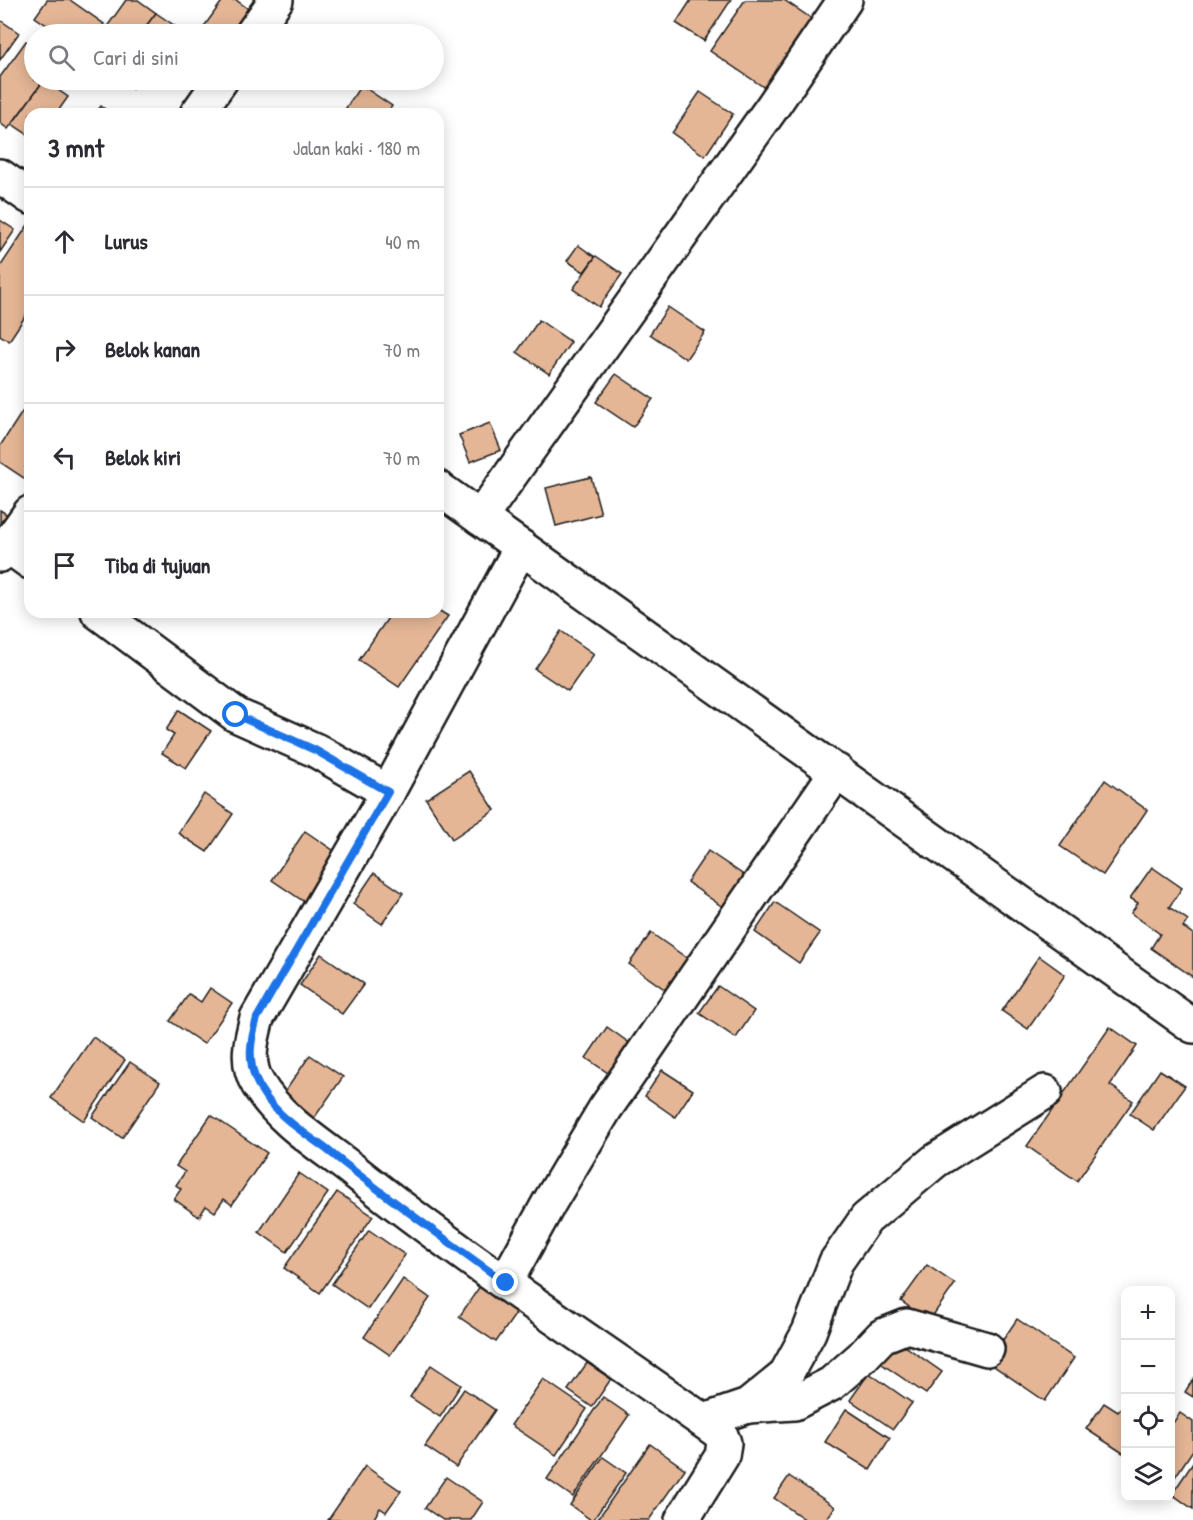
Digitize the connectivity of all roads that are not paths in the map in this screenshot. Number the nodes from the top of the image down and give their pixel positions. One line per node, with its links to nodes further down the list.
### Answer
1 (276, 0): 3 (street)
2 (845, 0): 9 (street)
3 (259, 24)
4 (214, 90): 5 (street)
5 (201, 108)
6 (0, 176): 7 (street)
7 (24, 193)
8 (444, 492): 9 (street)
9 (480, 518): 11 (street)
10 (24, 527): 12 (street)
11 (521, 547): 14 (street); 15 (street)
12 (13, 554)
13 (106, 618): 15 (street)
14 (837, 771): 16 (street); 18 (street)
15 (388, 792): 18 (street)
16 (1193, 1026)
17 (1045, 1092): 20 (street)
18 (506, 1283): 21 (street)
19 (987, 1349): 20 (street)
20 (748, 1406): 21 (street)
21 (704, 1421): 22 (street)
22 (682, 1520)

